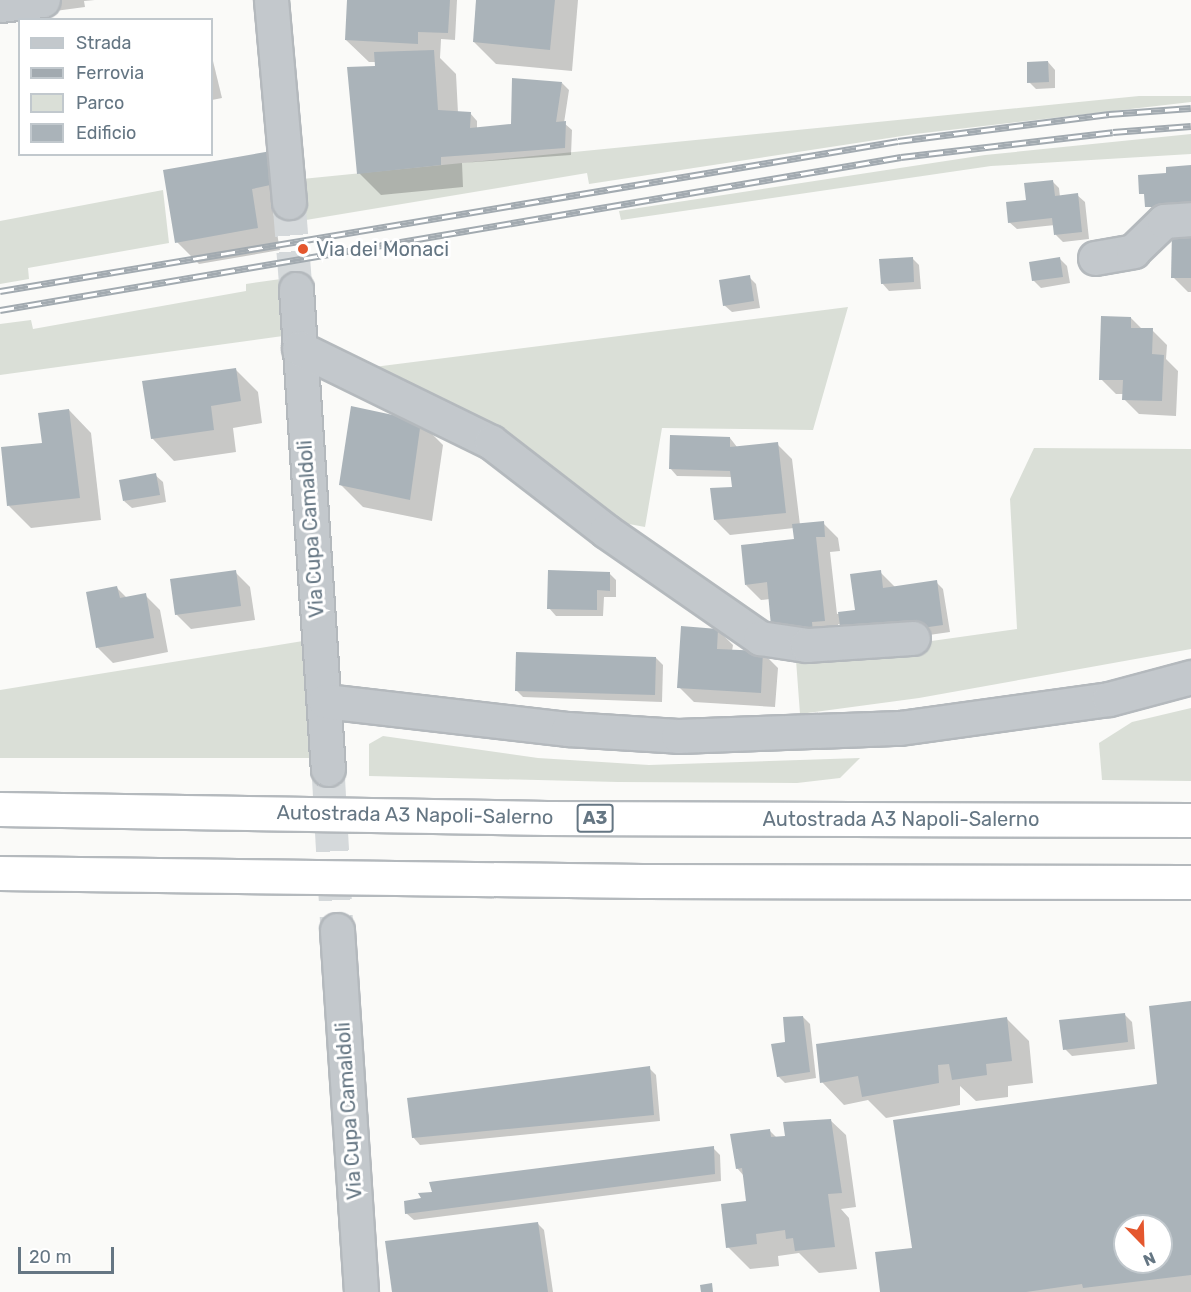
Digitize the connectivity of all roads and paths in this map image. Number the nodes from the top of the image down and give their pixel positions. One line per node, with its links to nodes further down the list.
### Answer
1 (42, 0): 3 (street)
2 (272, 0): 4 (street)
3 (0, 5)
4 (290, 202)
5 (1191, 219): 6 (street)
6 (1095, 258)
7 (296, 289): 8 (street, Via Cupa Camaldoli)
8 (299, 348): 9 (street); 11 (street, Via Cupa Camaldoli)
9 (913, 638)
10 (1191, 677): 11 (street)
11 (325, 701): 12 (street, Via Cupa Camaldoli)
12 (328, 769)
13 (0, 809): 14 (highway, Autostrada A3 Napoli-Salerno / A3)
14 (1191, 820)
15 (0, 873): 16 (highway)
16 (1191, 882)
17 (337, 930): 18 (street, Via Cupa Camaldoli)
18 (361, 1292)

